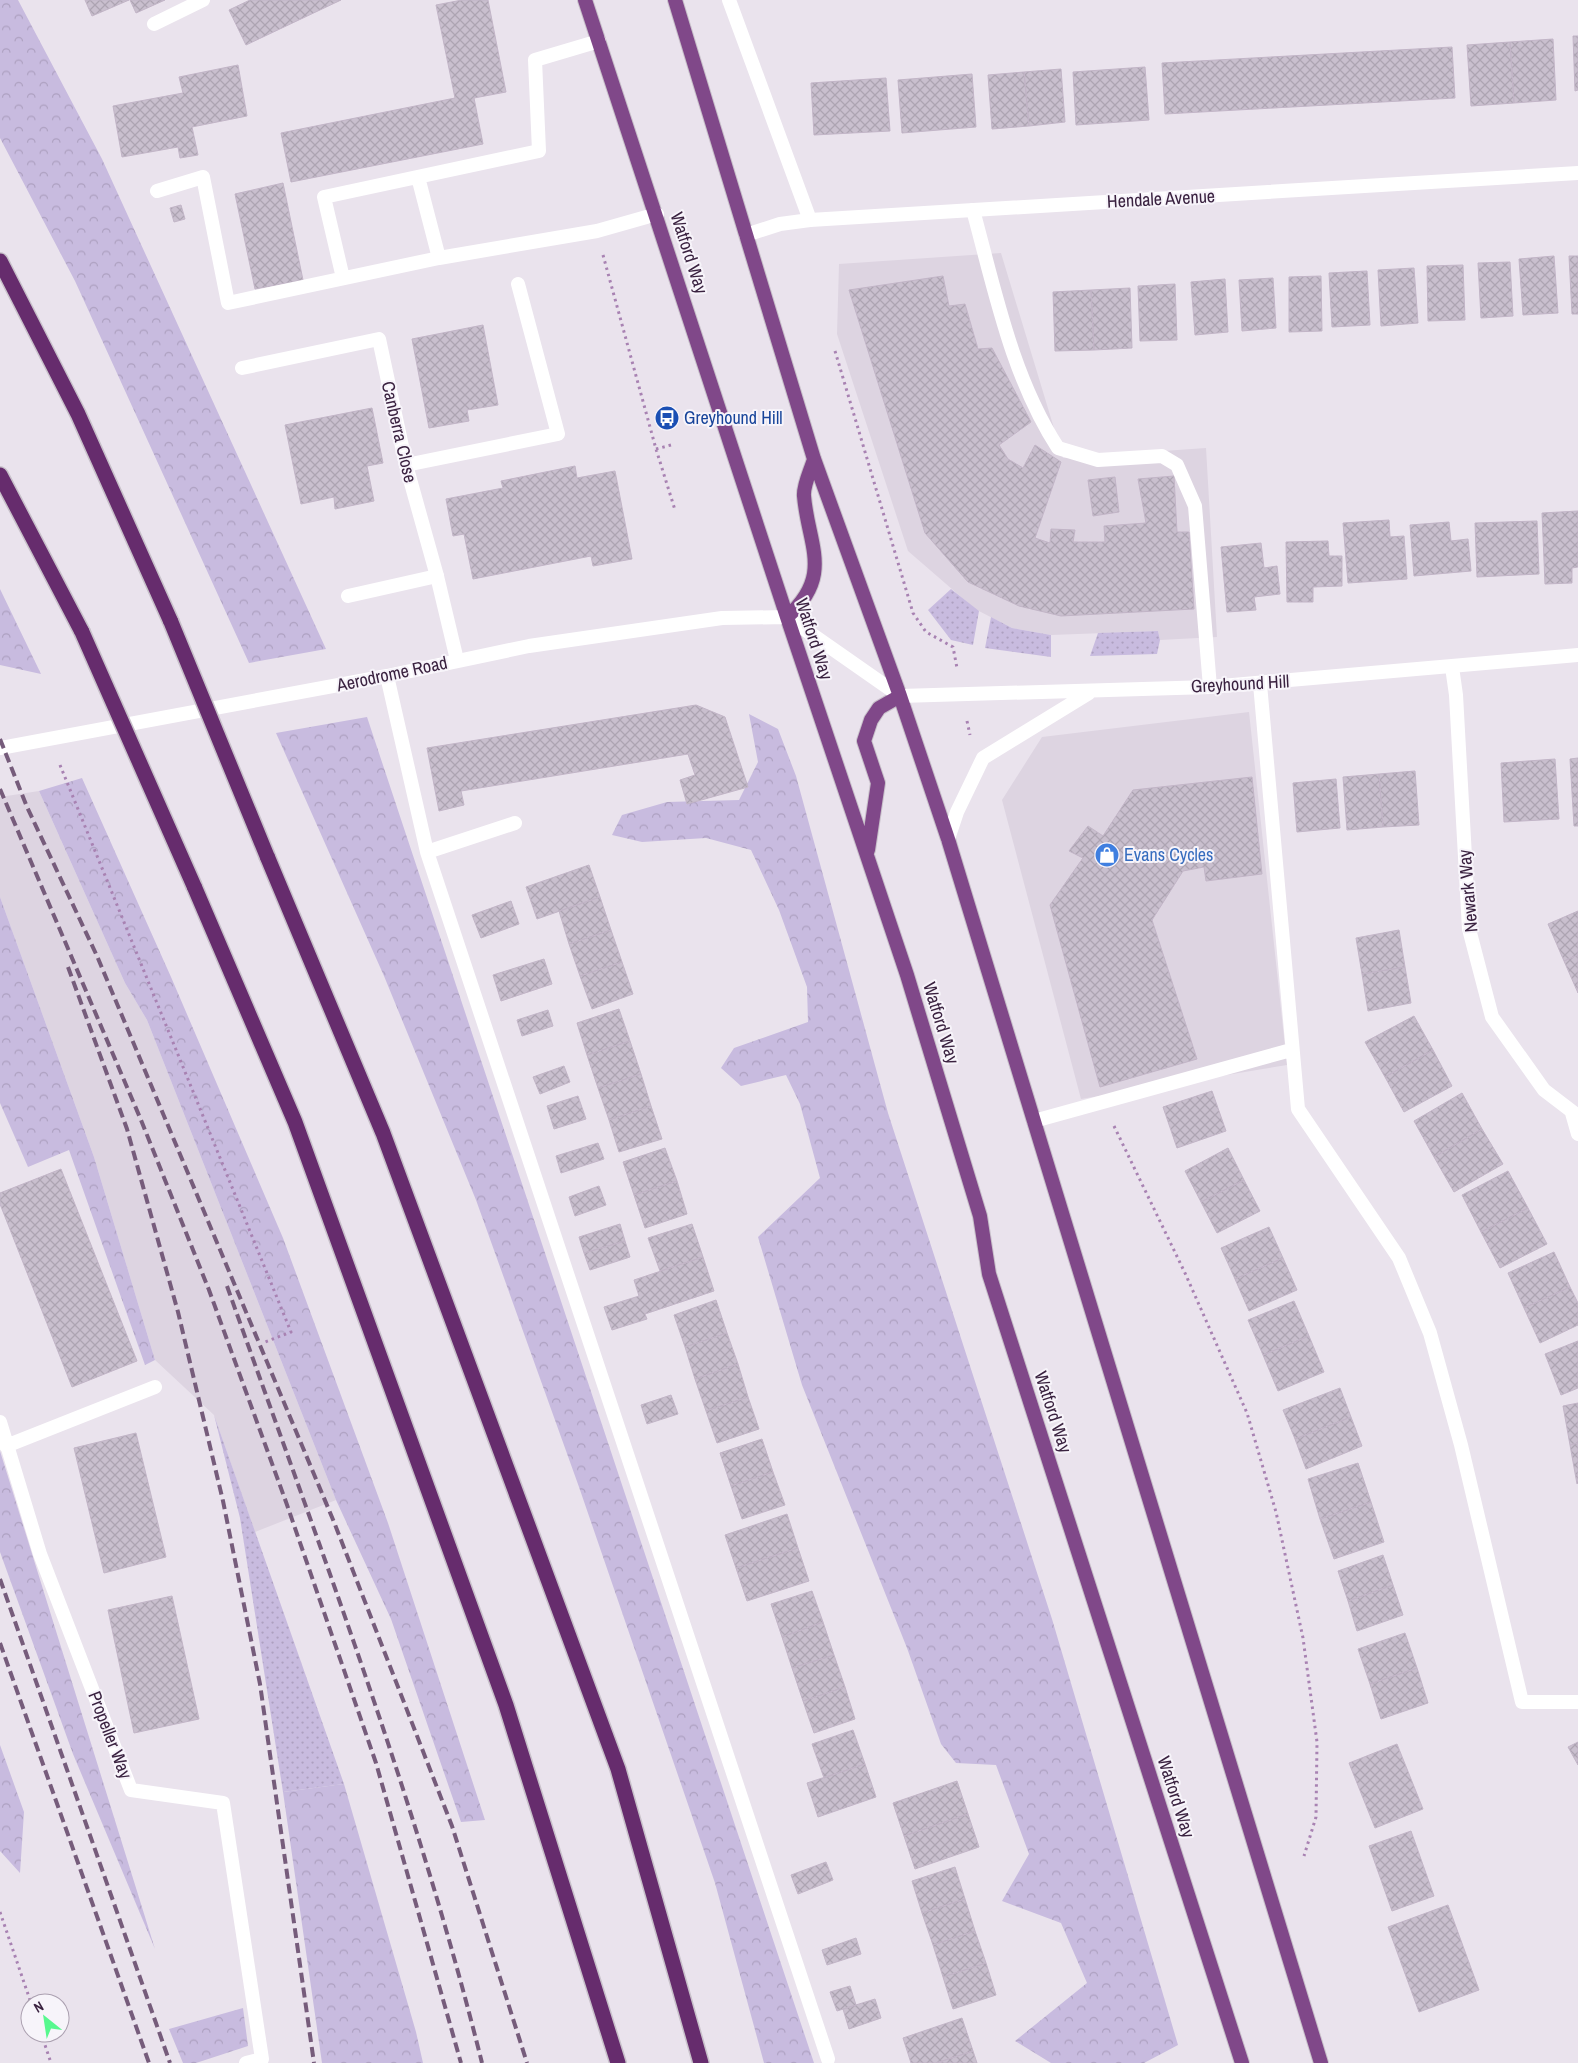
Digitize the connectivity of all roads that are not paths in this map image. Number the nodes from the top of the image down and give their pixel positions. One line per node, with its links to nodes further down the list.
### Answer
1 (203, 0): 5 (street)
2 (586, 0): 6 (highway, Watford Way)
3 (676, 0): 13 (highway)
4 (728, 0): 12 (street)
5 (154, 24)
6 (599, 41): 8 (street); 11 (highway, Watford Way)
7 (1578, 173): 10 (street, Hendale Avenue)
8 (418, 177): 14 (street); 16 (street)
9 (157, 191): 16 (street)
10 (973, 210): 12 (street, Hendale Avenue); 30 (street)
11 (657, 214): 14 (street); 24 (highway, Watford Way)
12 (810, 220): 13 (street, Hendale Avenue)
13 (746, 235): 19 (highway)
14 (439, 258): 16 (street)
15 (0, 261): 49 (highway, bridge)
16 (342, 278)
17 (518, 284): 20 (street)
18 (242, 368): 20 (street, Canberra Close)
19 (814, 460): 24 (highway); 32 (highway)
20 (406, 465): 22 (street, Canberra Close)
21 (0, 475): 48 (highway, bridge)
22 (437, 576): 23 (street); 26 (street, Canberra Close)
23 (348, 596)
24 (786, 617): 26 (street, Aerodrome Road); 32 (street); 37 (highway, Watford Way)
25 (1578, 655): 27 (street, Greyhound Hill)
26 (457, 660): 28 (street, Aerodrome Road)
27 (1452, 667): 29 (street, Greyhound Hill); 39 (street, Newark Way)
28 (387, 676): 33 (street, Aerodrome Road); 36 (street)
29 (1260, 684): 30 (street, Greyhound Hill); 38 (street)
30 (1210, 687): 31 (street, Greyhound Hill)
31 (1090, 692): 32 (street, Greyhound Hill); 35 (street)
32 (900, 696): 35 (highway); 37 (highway)
33 (0, 748)
34 (515, 824): 36 (street)
35 (948, 839): 40 (highway)
36 (427, 852): 46 (street)
37 (868, 853): 50 (highway, Watford Way)
38 (1292, 1050): 40 (street); 45 (street)
39 (1575, 1115): 41 (street, Newark Way)
40 (1034, 1121): 51 (highway)
41 (1578, 1134)
42 (155, 1388): 44 (street)
43 (0, 1422): 44 (street, Propeller Way)
44 (6, 1446): 47 (street, Propeller Way)
45 (1578, 1702)
46 (828, 2059)
47 (246, 2063)
48 (618, 2063)
49 (701, 2063)
50 (1242, 2063)
51 (1321, 2063)

